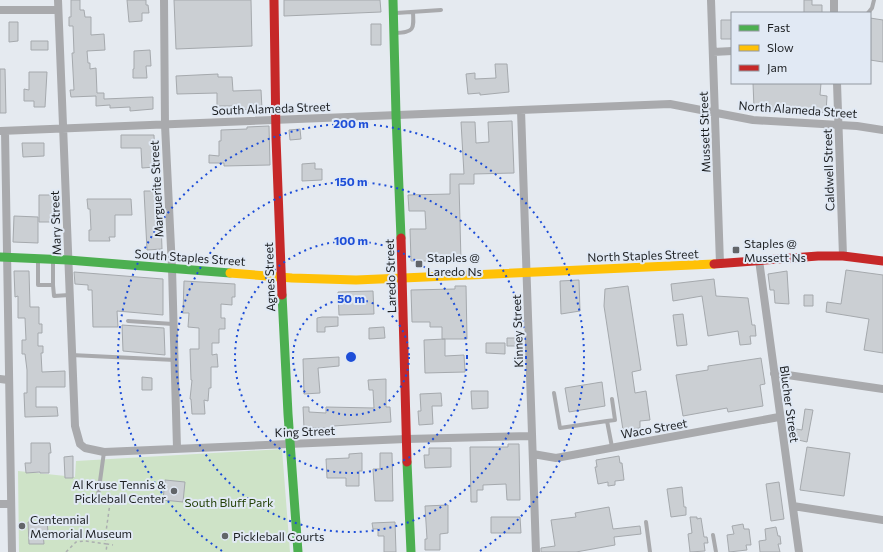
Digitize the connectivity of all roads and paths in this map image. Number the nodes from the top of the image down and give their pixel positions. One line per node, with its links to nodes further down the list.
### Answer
1 (58, 0): 9 (street, Mary Street)
2 (164, 0): 24 (street, Marguerite Street)
3 (274, 0): 23 (main road, Agnes Street)
4 (393, 0): 14 (main road, Laredo Street)
5 (711, 0): 17 (street, Mussett Street)
6 (834, 0): 12 (street)
7 (874, 0): 13 (lane)
8 (0, 10): 9 (street)
9 (58, 10): 26 (street, Mary Street)
10 (441, 10): 11 (lane)
11 (413, 12): 14 (lane); 15 (lane)
12 (834, 12)
13 (869, 12)
14 (393, 13): 15 (main road, Laredo Street)
15 (394, 33): 22 (main road, Laredo Street)
16 (731, 51): 17 (street)
17 (713, 52): 21 (street, Mussett Street)
18 (836, 84): 25 (street, Caldwell Street)
19 (544, 108): 20 (street, South Alameda Street); 21 (street, North Alameda Street)
20 (521, 110): 22 (street, South Alameda Street); 38 (street, Kinney Street)
21 (715, 113): 25 (street, North Alameda Street); 36 (street, Mussett Street)
22 (396, 115): 23 (street, South Alameda Street); 40 (main road, Laredo Street)
23 (275, 120): 24 (street, South Alameda Street); 39 (main road, Agnes Street)
24 (165, 125): 26 (street, South Alameda Street); 37 (street, Marguerite Street)
25 (838, 125): 27 (street, North Alameda Street); 29 (street, Caldwell Street)
26 (63, 128): 28 (street, South Alameda Street); 33 (street, Mary Street)
27 (883, 130)
28 (3, 131): 30 (street)
29 (843, 256): 34 (main road, North Staples Street); 35 (main road, North Staples Street)
30 (4, 257): 31 (main road, South Staples Street); 48 (street)
31 (38, 258): 32 (main road, South Staples Street); 41 (lane)
32 (53, 259): 33 (main road, South Staples Street); 41 (lane)
33 (68, 260): 37 (main road, South Staples Street); 42 (street, Mary Street)
34 (758, 260): 36 (main road, North Staples Street); 47 (street, Blucher Street)
35 (883, 261)
36 (720, 264): 38 (main road, North Staples Street)
37 (172, 268): 39 (main road, South Staples Street); 44 (street, Marguerite Street)
38 (527, 272): 40 (main road, North Staples Street); 54 (street, Kinney Street)
39 (282, 277): 40 (main road, South Staples Street); 56 (main road, Agnes Street)
40 (403, 278): 55 (main road, Laredo Street)
41 (53, 285): 42 (lane)
42 (69, 295): 45 (street, Mary Street)
43 (128, 322): 44 (lane)
44 (174, 324): 46 (street, Marguerite Street)
45 (71, 355): 46 (lane); 57 (street, Mary Street)
46 (175, 360): 59 (street, Marguerite Street)
47 (774, 373): 49 (street); 52 (street, Blucher Street)
48 (4, 380): 64 (street)
49 (883, 389)
50 (554, 393): 53 (lane)
51 (612, 399): 53 (lane)
52 (779, 417): 58 (street, Waco Street); 65 (street, Blucher Street)
53 (607, 421): 58 (lane)
54 (532, 436): 55 (street, King Street); 61 (street, Kinney Street)
55 (406, 439): 56 (street, King Street); 75 (main road, Laredo Street)
56 (289, 443): 59 (street, King Street); 74 (main road, Agnes Street)
57 (80, 444): 60 (street, King Street)
58 (612, 447): 61 (street, Waco Street)
59 (177, 448): 60 (street, King Street)
60 (104, 452): 62 (lane)
61 (533, 454): 76 (street, Kinney Street)
62 (97, 502): 69 (path)
63 (0, 504): 64 (street)
64 (11, 504): 71 (street)
65 (793, 506): 66 (street); 79 (street, Blucher Street)
66 (883, 520)
67 (646, 522): 77 (lane)
68 (713, 535): 78 (lane)
69 (107, 544): 70 (path); 72 (path); 73 (path)
70 (113, 544)
71 (12, 552)
72 (66, 552)
73 (106, 552)
74 (298, 552)
75 (411, 552)
76 (536, 552)
77 (650, 552)
78 (716, 552)
79 (798, 552)

